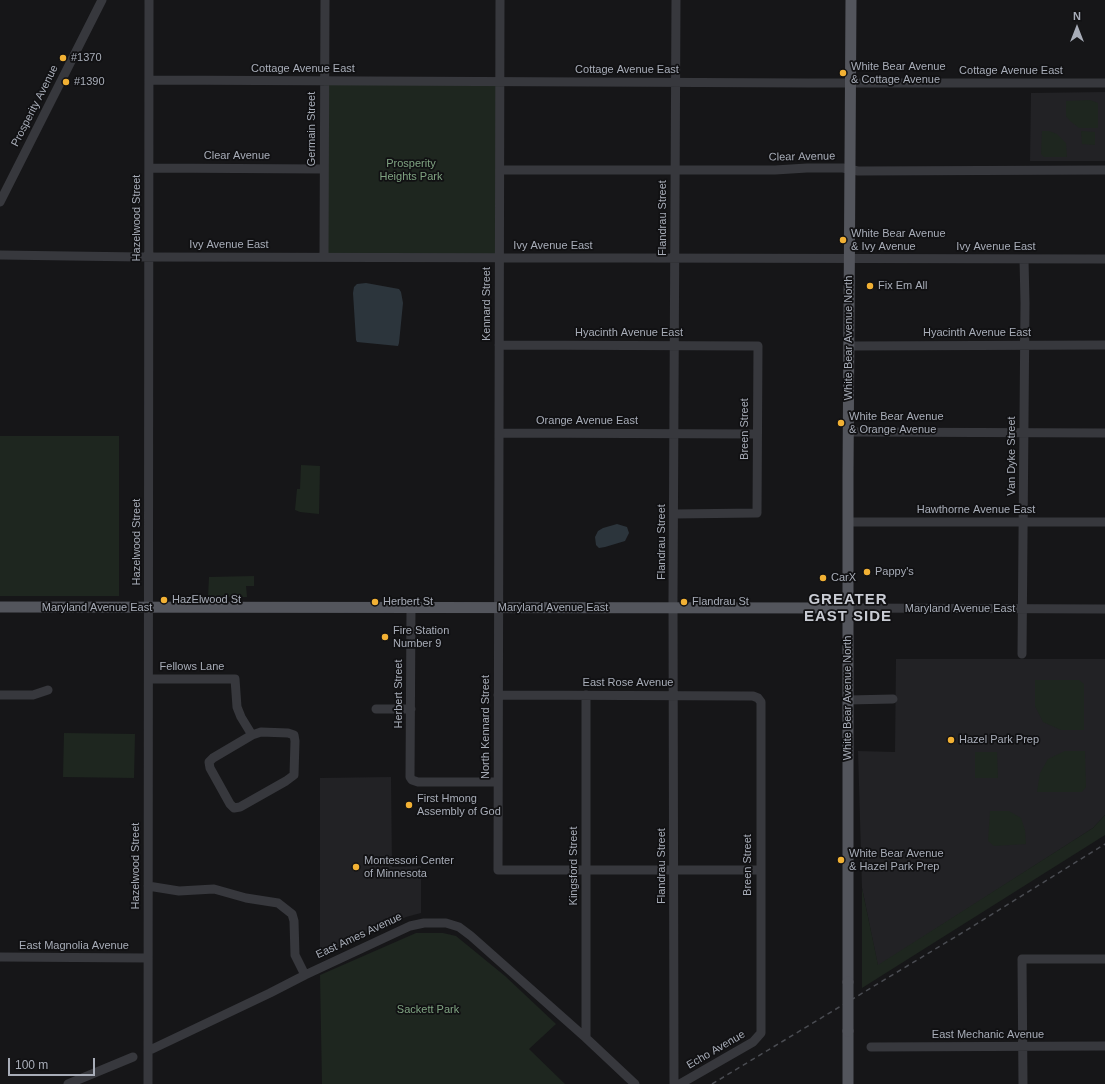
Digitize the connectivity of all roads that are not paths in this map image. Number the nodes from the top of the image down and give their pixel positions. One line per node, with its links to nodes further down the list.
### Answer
1 (102, 0): 19 (street, Prosperity Avenue)
2 (149, 0): 7 (street, Hazelwood Street)
3 (325, 0): 8 (street, Germain Street)
4 (500, 0): 9 (street, Kennard Street)
5 (676, 0): 10 (street, Flandrau Street)
6 (851, 0): 11 (main road, White Bear Avenue North)
7 (149, 80): 8 (street, Cottage Avenue East); 13 (street, Hazelwood Street)
8 (324, 81): 9 (street, Cottage Avenue East); 14 (street, Germain Street)
9 (500, 82): 10 (street, Cottage Avenue East); 16 (street, Kennard Street)
10 (676, 83): 11 (street, Cottage Avenue East); 17 (street, Flandrau Street)
11 (851, 83): 12 (street, Cottage Avenue East); 15 (main road, White Bear Avenue North)
12 (1105, 83)
13 (149, 168): 14 (street, Clear Avenue); 21 (street, Hazelwood Street)
14 (324, 169): 22 (street, Germain Street)
15 (850, 169): 17 (street, Clear Avenue); 18 (street, Clear Avenue); 25 (main road, White Bear Avenue North)
16 (500, 170): 17 (street, Clear Avenue); 23 (street, Kennard Street)
17 (675, 170): 24 (street, Flandrau Street)
18 (1105, 170)
19 (0, 202)
20 (0, 255): 21 (street, Ivy Avenue East)
21 (149, 257): 22 (street, Ivy Avenue East); 45 (street, Hazelwood Street)
22 (324, 257): 23 (street, Ivy Avenue East)
23 (500, 258): 24 (street, Ivy Avenue East); 29 (street, Kennard Street)
24 (675, 258): 25 (street, Ivy Avenue East); 31 (street, Flandrau Street)
25 (849, 259): 26 (street, Ivy Avenue East); 33 (main road, White Bear Avenue North)
26 (1024, 259): 27 (street, Ivy Avenue East); 28 (street, Van Dyke Street)
27 (1105, 259)
28 (1025, 344): 30 (street, Hyacinth Avenue East); 33 (street, Hyacinth Avenue East); 37 (street, Van Dyke Street)
29 (499, 345): 31 (street, Hyacinth Avenue East); 35 (street, Kennard Street)
30 (1105, 345)
31 (675, 346): 32 (street, Hyacinth Avenue East); 36 (street, Flandrau Street)
32 (758, 346): 39 (street, Breen Street)
33 (848, 346): 34 (main road, White Bear Avenue North)
34 (848, 432): 37 (street); 41 (main road, White Bear Avenue North)
35 (499, 433): 36 (street, Orange Avenue East); 47 (street, Kennard Street)
36 (674, 433): 39 (street, Orange Avenue East); 40 (street, Flandrau Street)
37 (1024, 433): 38 (street); 42 (street, Van Dyke Street)
38 (1105, 433)
39 (757, 434): 40 (street, Breen Street)
40 (674, 514): 48 (street, Flandrau Street)
41 (848, 522): 42 (street, Hawthorne Avenue East); 49 (main road, White Bear Avenue North)
42 (1024, 522): 43 (street, Hawthorne Avenue East); 50 (street, Van Dyke Street)
43 (1105, 522)
44 (0, 607): 45 (main road, Maryland Avenue East)
45 (149, 608): 46 (main road, Maryland Avenue East); 53 (street, Hazelwood Street)
46 (411, 608): 47 (main road, Maryland Avenue East); 63 (street, Herbert Street)
47 (498, 608): 48 (main road, Maryland Avenue East); 56 (street, North Kennard Street)
48 (673, 608): 49 (main road, Maryland Avenue East); 58 (street, Flandrau Street)
49 (848, 608): 50 (street, Maryland Avenue East); 60 (main road, White Bear Avenue North)
50 (1023, 609): 51 (street, Maryland Avenue East); 52 (street, Van Dyke Street)
51 (1105, 609)
52 (1022, 654)
53 (149, 679): 64 (street, Fellows Lane); 69 (street, Hazelwood Street)
54 (48, 690): 55 (street)
55 (0, 695)
56 (498, 695): 57 (street, East Rose Avenue); 65 (street, North Kennard Street)
57 (586, 695): 58 (street, East Rose Avenue); 66 (street, Kingsford Street)
58 (674, 696): 59 (street, East Rose Avenue); 67 (street, Flandrau Street)
59 (758, 698): 68 (street, Breen Street)
60 (848, 700): 61 (street); 86 (main road, White Bear Avenue North, bridge)
61 (893, 700)
62 (376, 708): 63 (street)
63 (411, 709): 65 (street, Herbert Street)
64 (252, 736): 64 (street)
65 (498, 782): 66 (street, North Kennard Street)
66 (586, 870): 67 (street); 75 (street, Kingsford Street)
67 (674, 870): 68 (street); 84 (street, Flandrau Street)
68 (760, 870): 74 (street, Breen Street)
69 (148, 886): 71 (street, Hazelwood Street); 73 (street)
70 (0, 957): 71 (street, East Magnolia Avenue)
71 (148, 958): 79 (street, Hazelwood Street)
72 (1105, 959): 76 (street)
73 (305, 975): 75 (street, East Ames Avenue); 79 (street, East Ames Avenue)
74 (761, 1033): 85 (street, Echo Avenue)
75 (586, 1038): 83 (street, East Ames Avenue)
76 (1023, 1046): 77 (street, East Mechanic Avenue); 78 (street, East Mechanic Avenue); 87 (street)
77 (1105, 1046)
78 (871, 1047)
79 (148, 1051): 82 (street, Hazelwood Street)
80 (133, 1057): 81 (street)
81 (68, 1084)
82 (148, 1084)
83 (635, 1084)
84 (674, 1084)
85 (680, 1084)
86 (848, 1084)
87 (1023, 1084)

